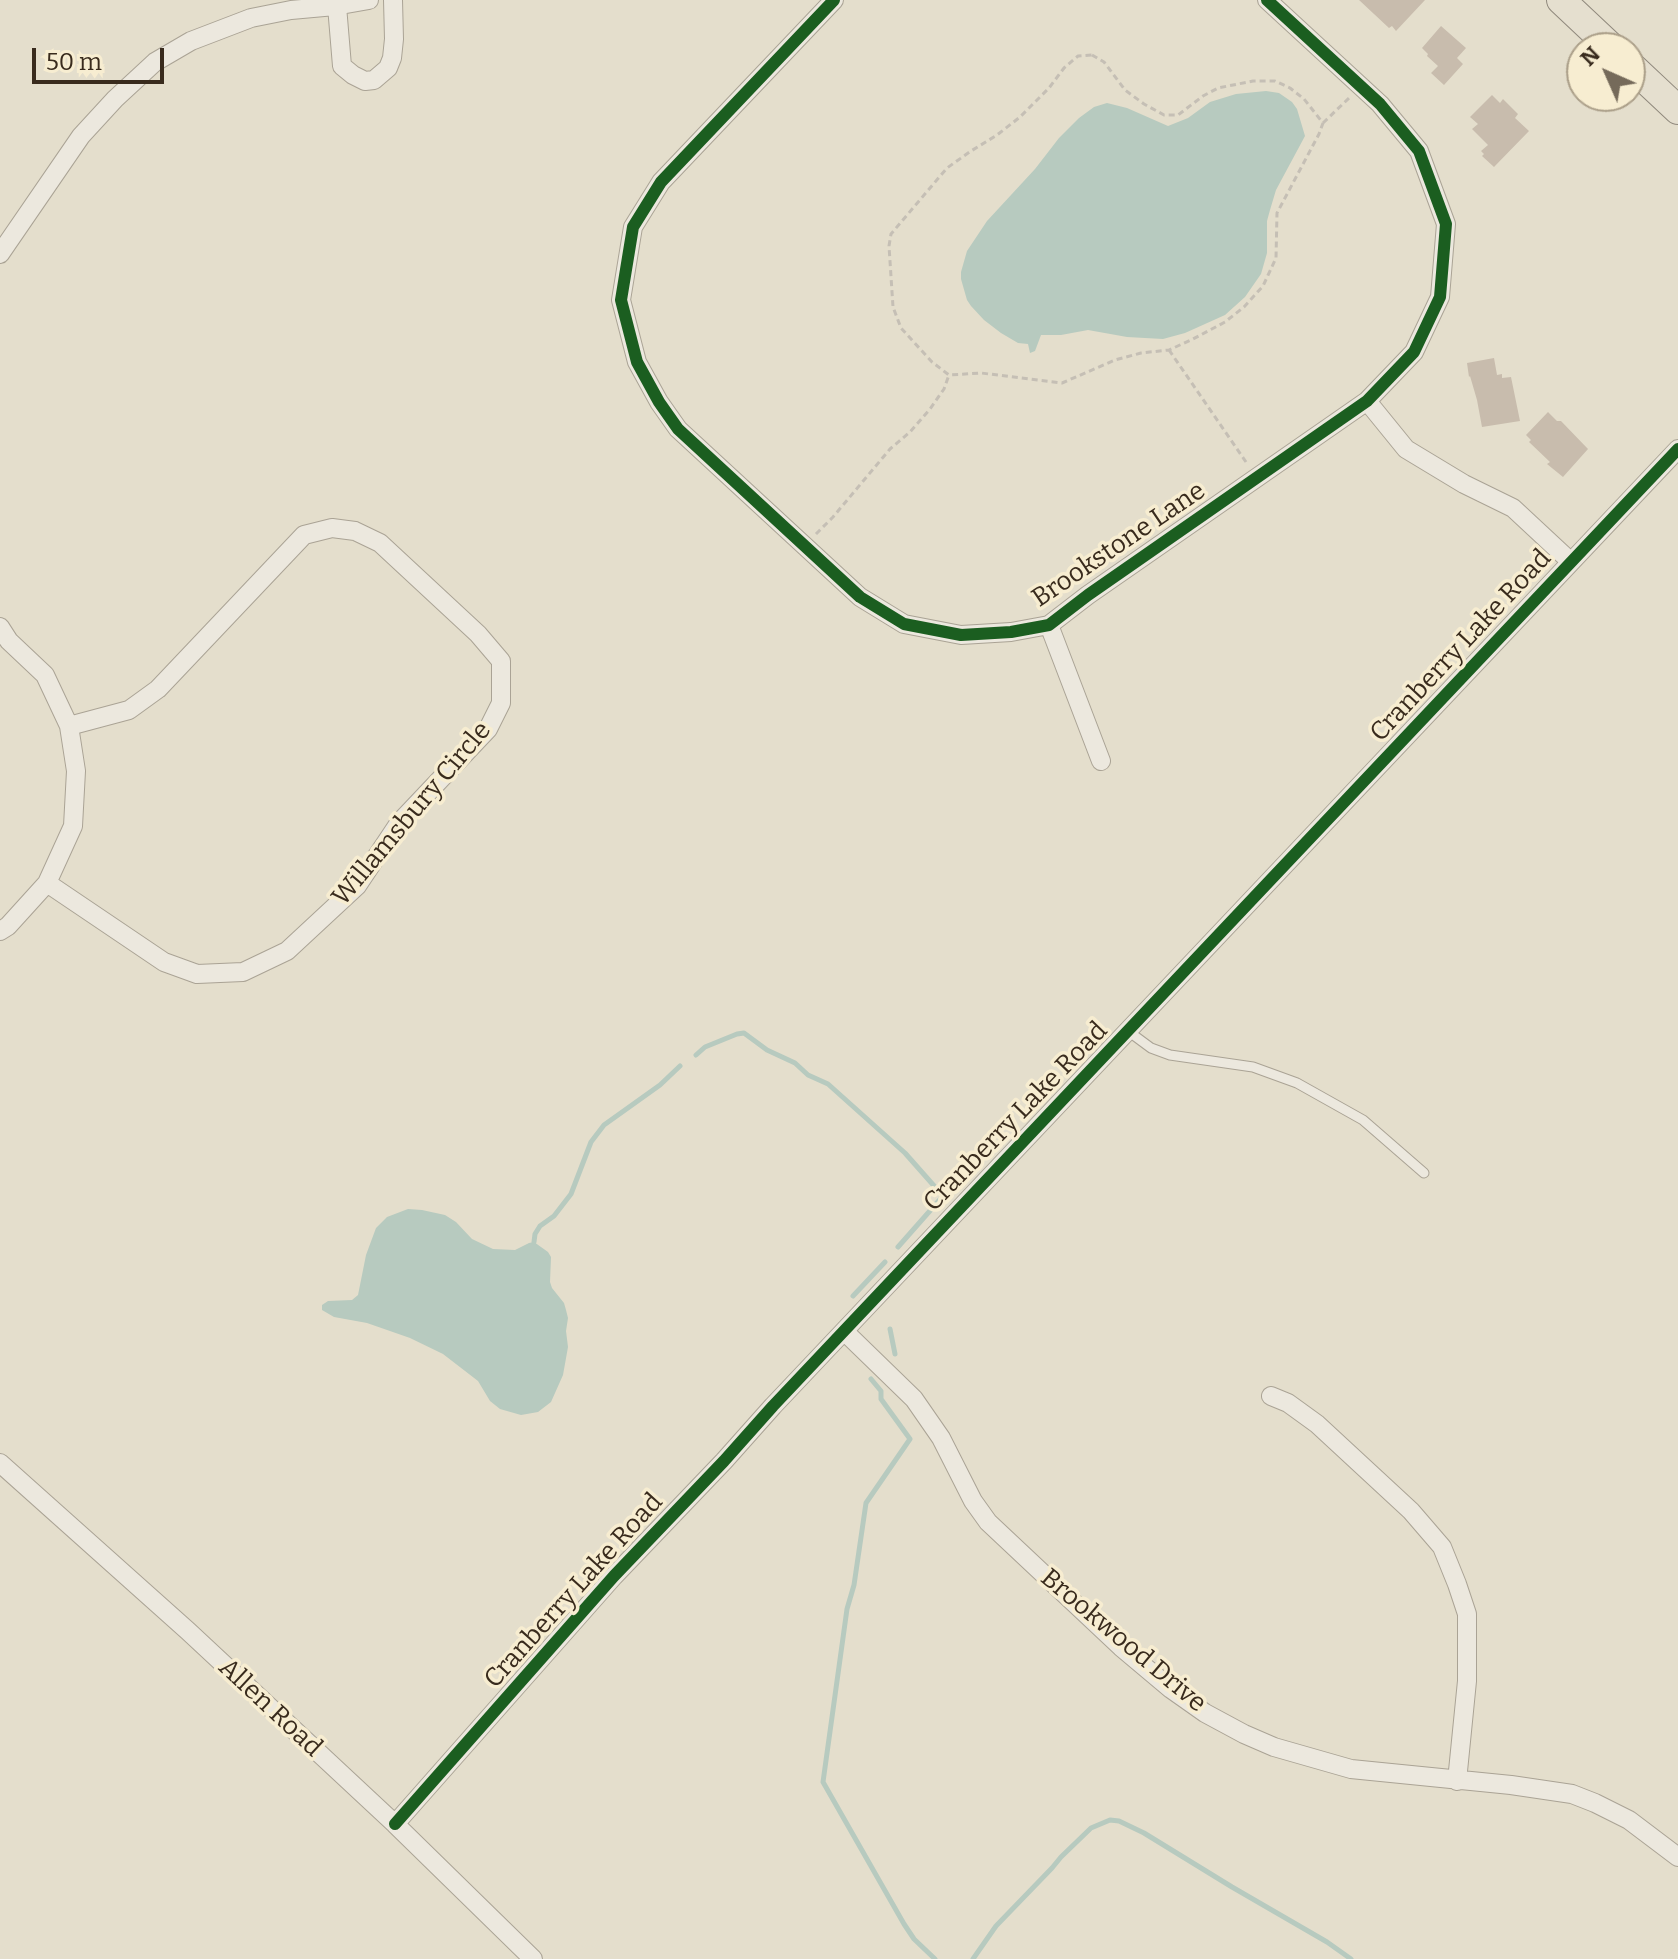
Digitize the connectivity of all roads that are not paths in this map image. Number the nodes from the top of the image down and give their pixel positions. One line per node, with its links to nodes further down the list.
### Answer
1 (369, 0): 6 (street)
2 (393, 0): 6 (street)
3 (834, 0): 14 (street, Brookstone Lane)
4 (1267, 0): 11 (street, Brookstone Lane)
5 (1561, 0): 7 (main road)
6 (337, 6): 10 (street)
7 (1595, 32)
8 (1646, 80): 9 (main road)
9 (1678, 110)
10 (0, 253)
11 (1367, 401): 13 (street); 14 (street, Brookstone Lane)
12 (1678, 449): 13 (street, Cranberry Lake Road)
13 (1571, 562): 20 (street, Cranberry Lake Road)
14 (1049, 625): 17 (street)
15 (0, 627): 16 (street)
16 (69, 726): 18 (street); 18 (street, Willamsbury Circle)
17 (1101, 761)
18 (47, 883): 19 (street)
19 (0, 931)
20 (1128, 1031): 21 (lane); 22 (street, Cranberry Lake Road)
21 (1424, 1173)
22 (844, 1331): 25 (street, Brookwood Drive); 26 (street, Cranberry Lake Road)
23 (1271, 1396): 25 (street)
24 (0, 1463): 26 (street, Allen Road)
25 (1457, 1781): 27 (street, Brookwood Drive)
26 (395, 1824): 28 (street, Allen Road)
27 (1678, 1857)
28 (533, 1959)

